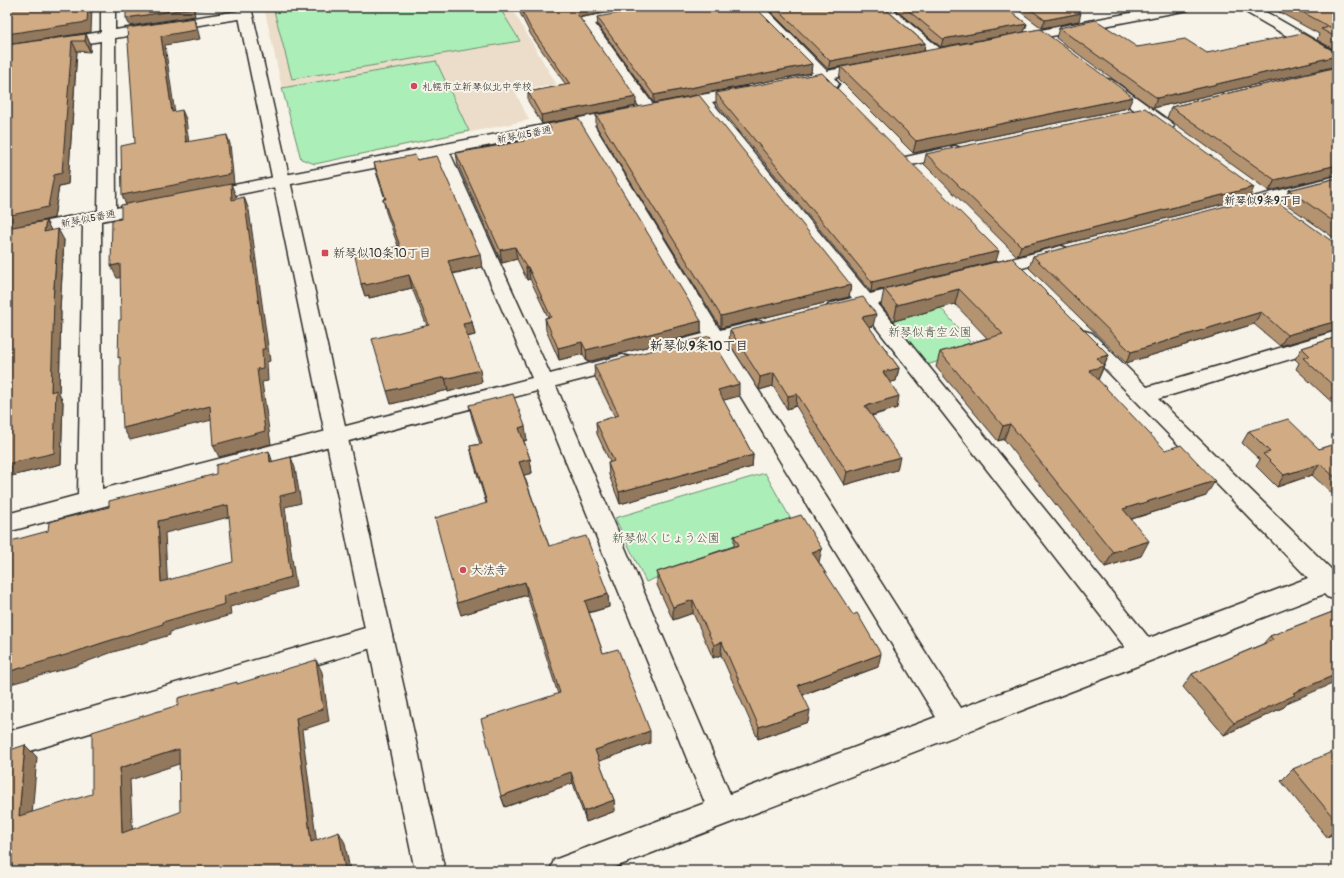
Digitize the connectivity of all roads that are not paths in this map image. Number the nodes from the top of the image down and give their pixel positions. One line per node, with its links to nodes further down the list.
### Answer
1 (108, 7): 12 (street)
2 (668, 7): 25 (street)
3 (756, 7): 20 (street)
4 (882, 7): 16 (street)
5 (1123, 7): 9 (street)
6 (1183, 7): 9 (street)
7 (1247, 7): 17 (street)
8 (244, 11): 12 (street); 34 (street)
9 (1137, 16): 11 (street)
10 (1025, 24): 11 (street)
11 (1039, 34): 13 (street); 14 (street)
12 (108, 36): 15 (street); 41 (street)
13 (1000, 42)
14 (1058, 48)
15 (7, 51)
16 (954, 51)
17 (1337, 58)
18 (885, 64): 20 (street)
19 (1096, 75): 27 (street)
20 (824, 76): 21 (street); 23 (street)
21 (784, 84)
22 (761, 88): 24 (street, 新琴似5番通)
23 (846, 98)
24 (702, 99): 25 (street, 新琴似5番通); 49 (street)
25 (649, 110): 29 (street, 新琴似5番通)
26 (1167, 111): 27 (street)
27 (1148, 113): 28 (street); 30 (street)
28 (1122, 116)
29 (584, 122): 32 (street, 新琴似5番通); 53 (street)
30 (1176, 133)
31 (969, 148): 33 (street)
32 (441, 150): 34 (street, 新琴似5番通); 57 (street)
33 (924, 177)
34 (281, 181): 37 (street, 新琴似5番通); 59 (street)
35 (1337, 181): 36 (street)
36 (1259, 194): 39 (street); 40 (street)
37 (192, 198)
38 (169, 202): 41 (street, 新琴似5番通)
39 (1227, 209)
40 (1284, 212)
41 (100, 216): 42 (street, 新琴似5番通); 60 (street)
42 (7, 234)
43 (1081, 247): 45 (street)
44 (995, 248): 45 (street)
45 (1012, 265): 46 (street); 47 (street)
46 (974, 274)
47 (1028, 281)
48 (927, 286): 49 (street)
49 (865, 301): 50 (street); 64 (street)
50 (820, 312)
51 (775, 323): 53 (street)
52 (1072, 325): 58 (street)
53 (715, 338): 55 (street); 65 (street)
54 (1337, 338): 58 (street)
55 (663, 352)
56 (641, 357): 57 (street)
57 (544, 383): 59 (street); 67 (street)
58 (1143, 396): 62 (street)
59 (336, 436): 60 (street); 63 (street)
60 (90, 501): 61 (street)
61 (7, 523)
62 (1334, 583): 64 (street)
63 (379, 635): 66 (street); 68 (street)
64 (1144, 651): 65 (street)
65 (955, 723): 67 (street)
66 (7, 746)
67 (723, 811): 69 (street)
68 (430, 871)
69 (565, 871)

